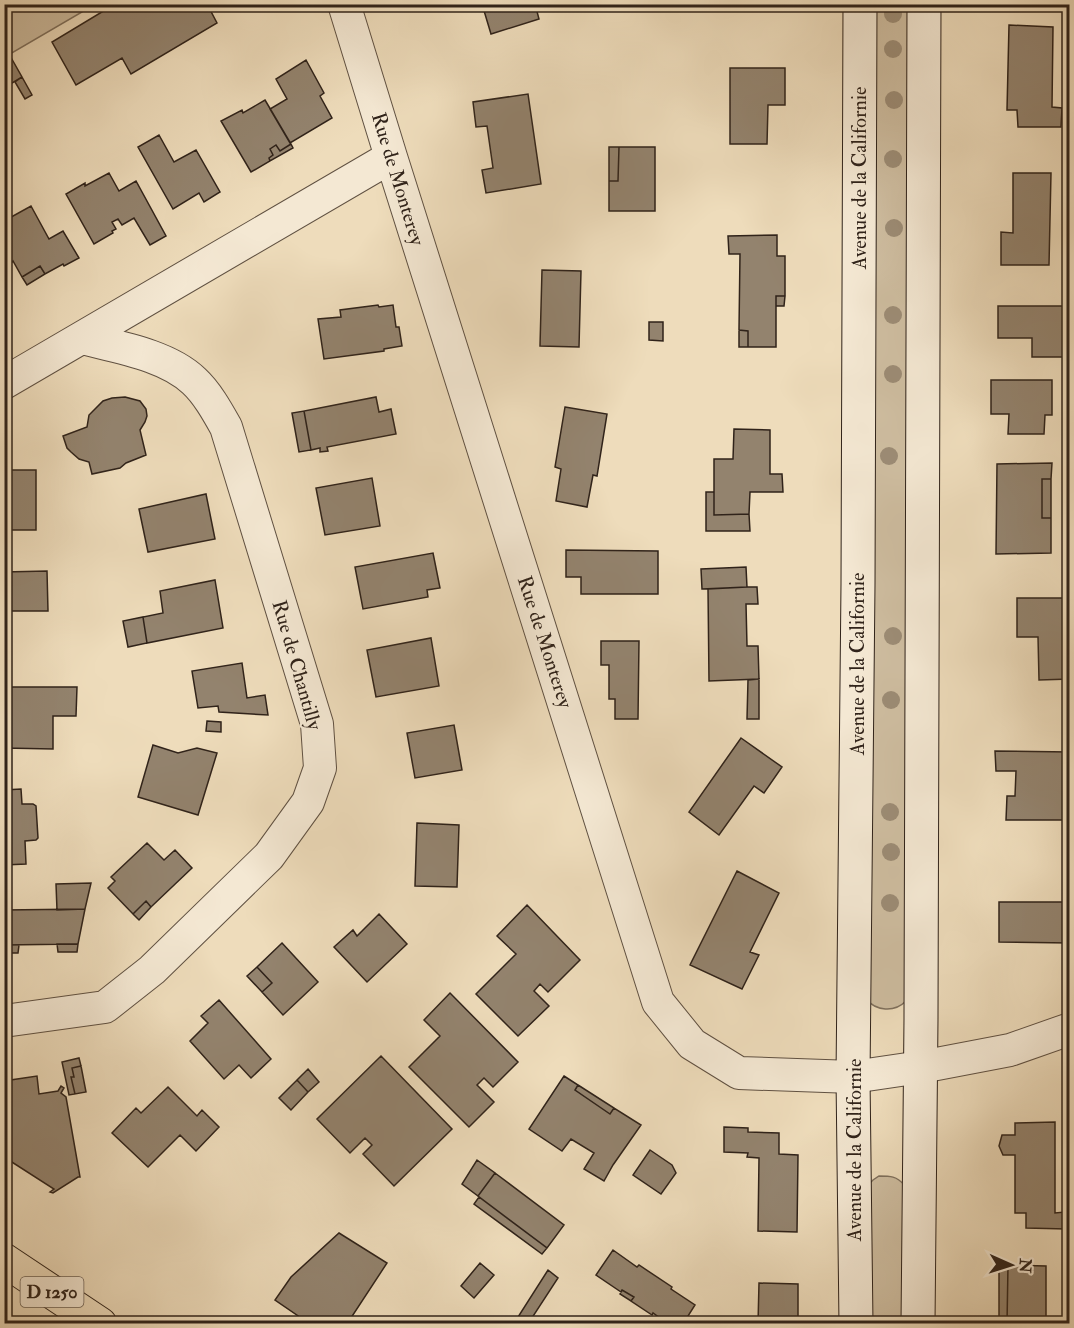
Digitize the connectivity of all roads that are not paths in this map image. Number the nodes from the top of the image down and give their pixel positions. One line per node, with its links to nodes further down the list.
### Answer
1 (344, 4): 4 (street, Rue de Monterey)
2 (860, 4): 10 (street, Avenue de la Californie)
3 (924, 4): 9 (street)
4 (391, 157): 5 (street); 10 (street, Rue de Monterey)
5 (82, 338): 6 (street); 7 (street, Rue de Chantilly)
6 (4, 383)
7 (4, 1021)
8 (1070, 1029): 9 (street, Rue de Monterey)
9 (921, 1067): 10 (street, Rue de Monterey); 14 (street)
10 (854, 1077): 13 (street, Avenue de la Californie)
11 (4, 1260): 12 (main road, D 1250)
12 (100, 1323)
13 (856, 1323)
14 (918, 1323)

